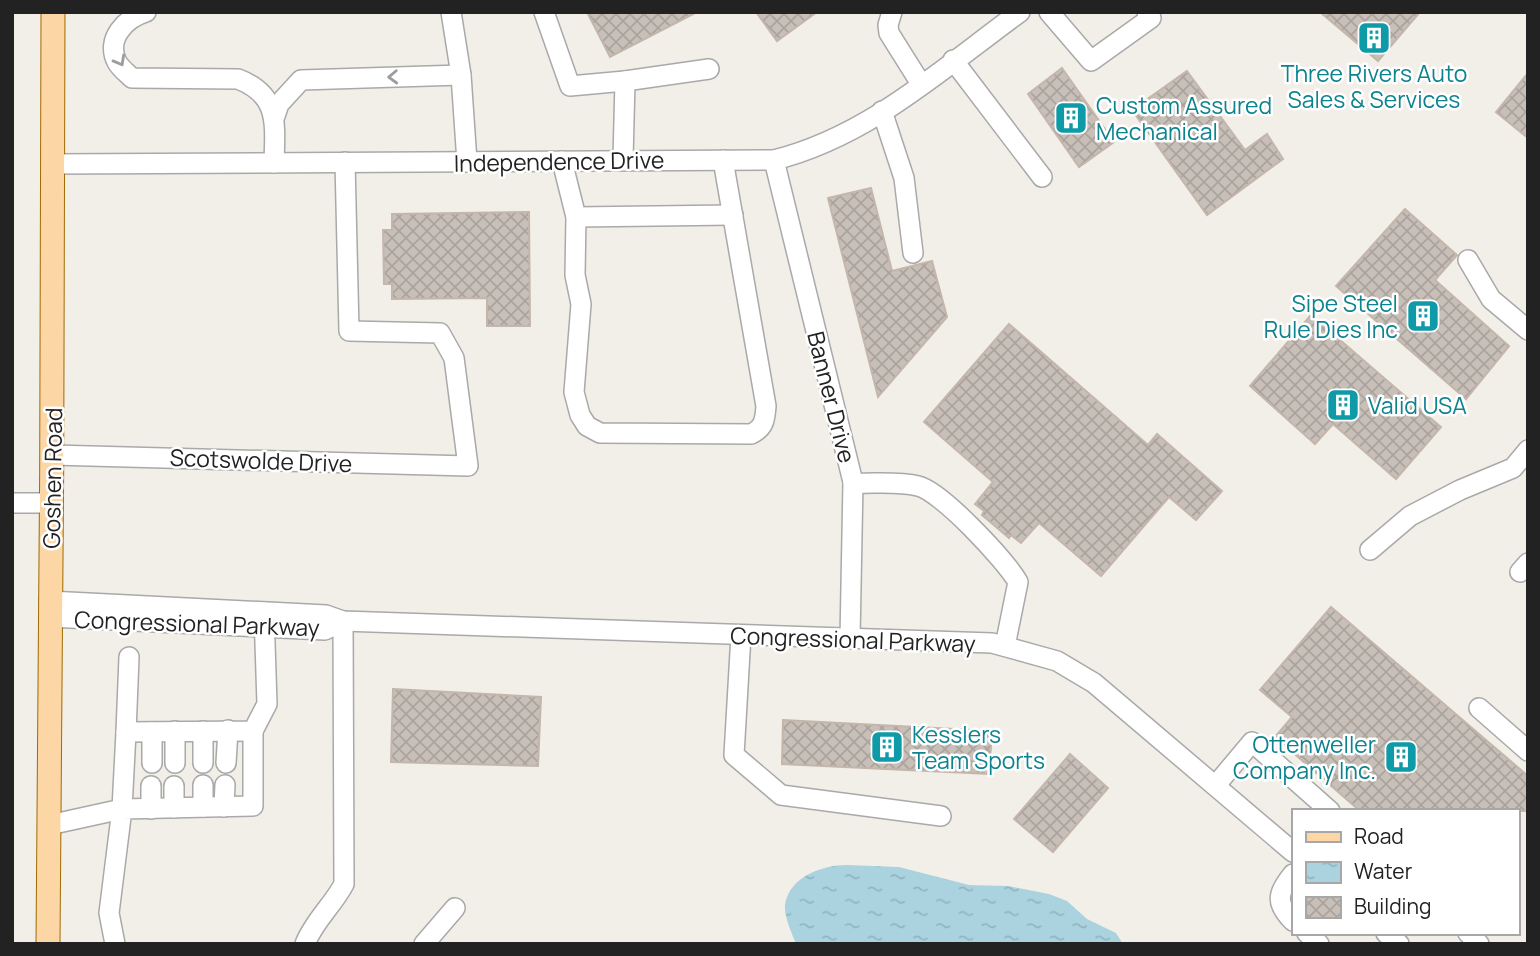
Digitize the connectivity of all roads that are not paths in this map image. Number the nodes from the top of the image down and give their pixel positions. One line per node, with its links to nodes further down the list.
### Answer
1 (53, 12): 23 (main road, Goshen Road)
2 (146, 12): 15 (street, one-way to 15)
3 (451, 12): 11 (street)
4 (544, 12): 12 (street)
5 (892, 12): 13 (street)
6 (1020, 12): 9 (street, Independence Drive)
7 (1049, 12): 8 (street)
8 (1147, 12)
9 (953, 60): 13 (street, Independence Drive); 24 (street)
10 (709, 69): 12 (street)
11 (461, 75): 15 (street, one-way to 15); 21 (street)
12 (625, 81): 16 (street)
13 (921, 84): 14 (street, Independence Drive)
14 (882, 111): 18 (street, Independence Drive); 27 (street)
15 (275, 116): 22 (street)
16 (623, 159): 17 (street, Independence Drive); 19 (street, Independence Drive)
17 (723, 160): 18 (street, Independence Drive); 25 (street)
18 (774, 160): 32 (street, Banner Drive)
19 (562, 161): 21 (street, Independence Drive); 26 (street)
20 (345, 162): 21 (street, Independence Drive); 22 (street, Independence Drive); 31 (street, Scotswolde Drive)
21 (467, 162)
22 (274, 163): 23 (street, Independence Drive)
23 (54, 164): 31 (main road, Goshen Road)
24 (1042, 177)
25 (733, 215): 26 (street); 26 (street)
26 (576, 217)
27 (912, 253)
28 (1468, 260): 29 (street)
29 (1528, 330)
30 (1528, 450): 35 (street)
31 (53, 454): 34 (main road, Goshen Road)
32 (853, 483): 40 (street, Banner Drive); 41 (street)
33 (12, 503): 34 (street)
34 (52, 503): 36 (main road, Goshen Road)
35 (1370, 550)
36 (49, 609): 37 (street, Congressional Parkway); 67 (main road, Goshen Road)
37 (264, 620): 38 (street, Congressional Parkway); 47 (street)
38 (342, 621): 39 (street, Congressional Parkway); 74 (street)
39 (741, 635): 40 (street, Congressional Parkway); 66 (street)
40 (850, 639): 41 (street, Congressional Parkway)
41 (1004, 646): 57 (street, Congressional Parkway)
42 (129, 657): 48 (street)
43 (1479, 708): 50 (street)
44 (228, 730): 46 (street); 47 (street); 54 (street)
45 (175, 731): 46 (street); 49 (street); 52 (street)
46 (203, 731): 53 (street)
47 (253, 731): 61 (street)
48 (126, 732): 49 (street); 63 (street)
49 (152, 732): 51 (street)
50 (1528, 751)
51 (152, 763)
52 (175, 763)
53 (203, 763)
54 (226, 763)
55 (203, 785): 60 (street)
56 (225, 785): 61 (street)
57 (1216, 785): 65 (street); 68 (street, Congressional Parkway)
58 (151, 786): 64 (street)
59 (174, 786): 62 (street)
60 (203, 807): 61 (street); 62 (street)
61 (224, 807)
62 (174, 808): 64 (street)
63 (122, 809): 64 (street); 67 (street); 73 (street)
64 (151, 809)
65 (1327, 809)
66 (941, 816)
67 (49, 825): 72 (main road, Goshen Road)
68 (1292, 851)
69 (1292, 875): 71 (street)
70 (455, 908): 75 (street)
71 (1292, 921)
72 (48, 944)
73 (115, 944)
74 (305, 944)
75 (424, 944)

